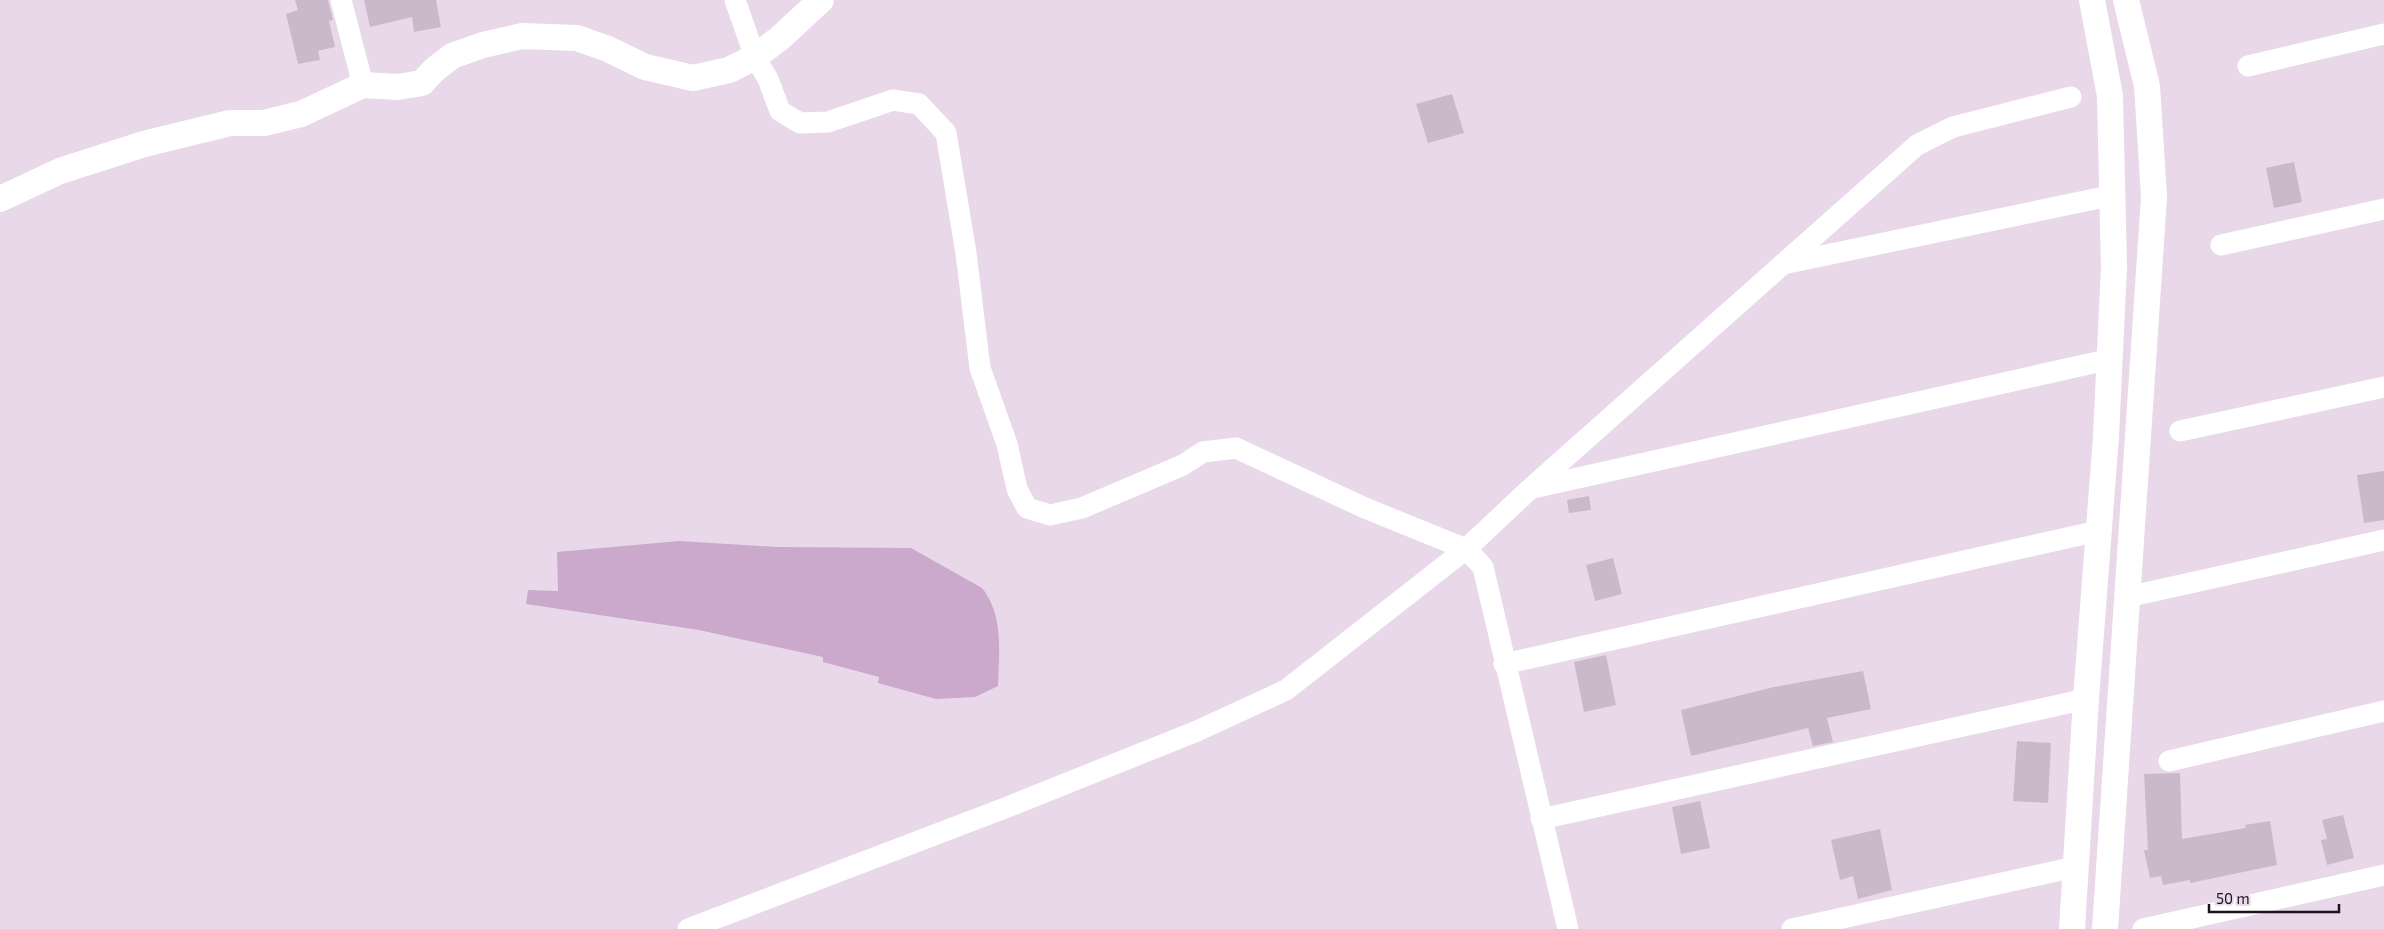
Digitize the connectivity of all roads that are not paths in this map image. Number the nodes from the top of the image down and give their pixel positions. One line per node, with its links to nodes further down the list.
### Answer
1 (341, 0): 9 (street)
2 (735, 0): 7 (street)
3 (821, 0): 7 (street)
4 (2092, 0): 11 (street)
5 (2126, 0): 23 (street)
6 (2384, 34): 8 (street)
7 (755, 57): 9 (street); 22 (street)
8 (2248, 66)
9 (363, 85): 12 (street)
10 (2071, 96): 15 (street)
11 (2114, 195): 15 (street); 16 (street)
12 (0, 199)
13 (2384, 209): 14 (street)
14 (2221, 245)
15 (1783, 264): 19 (street)
16 (2111, 359): 19 (street); 20 (street)
17 (2384, 387): 18 (street)
18 (2180, 431)
19 (1530, 489): 22 (street)
20 (2098, 532): 24 (street); 25 (street)
21 (2384, 540): 23 (street)
22 (1466, 549): 24 (street); 31 (street)
23 (2127, 597): 35 (street)
24 (1504, 664): 28 (street)
25 (2086, 698): 28 (street); 29 (street)
26 (2384, 711): 27 (street)
27 (2170, 761)
28 (1542, 819): 32 (street)
29 (2075, 867): 33 (street); 34 (street)
30 (2384, 875): 36 (street)
31 (688, 929)
32 (1568, 929)
33 (1792, 929)
34 (2072, 929)
35 (2105, 929)
36 (2143, 929)

